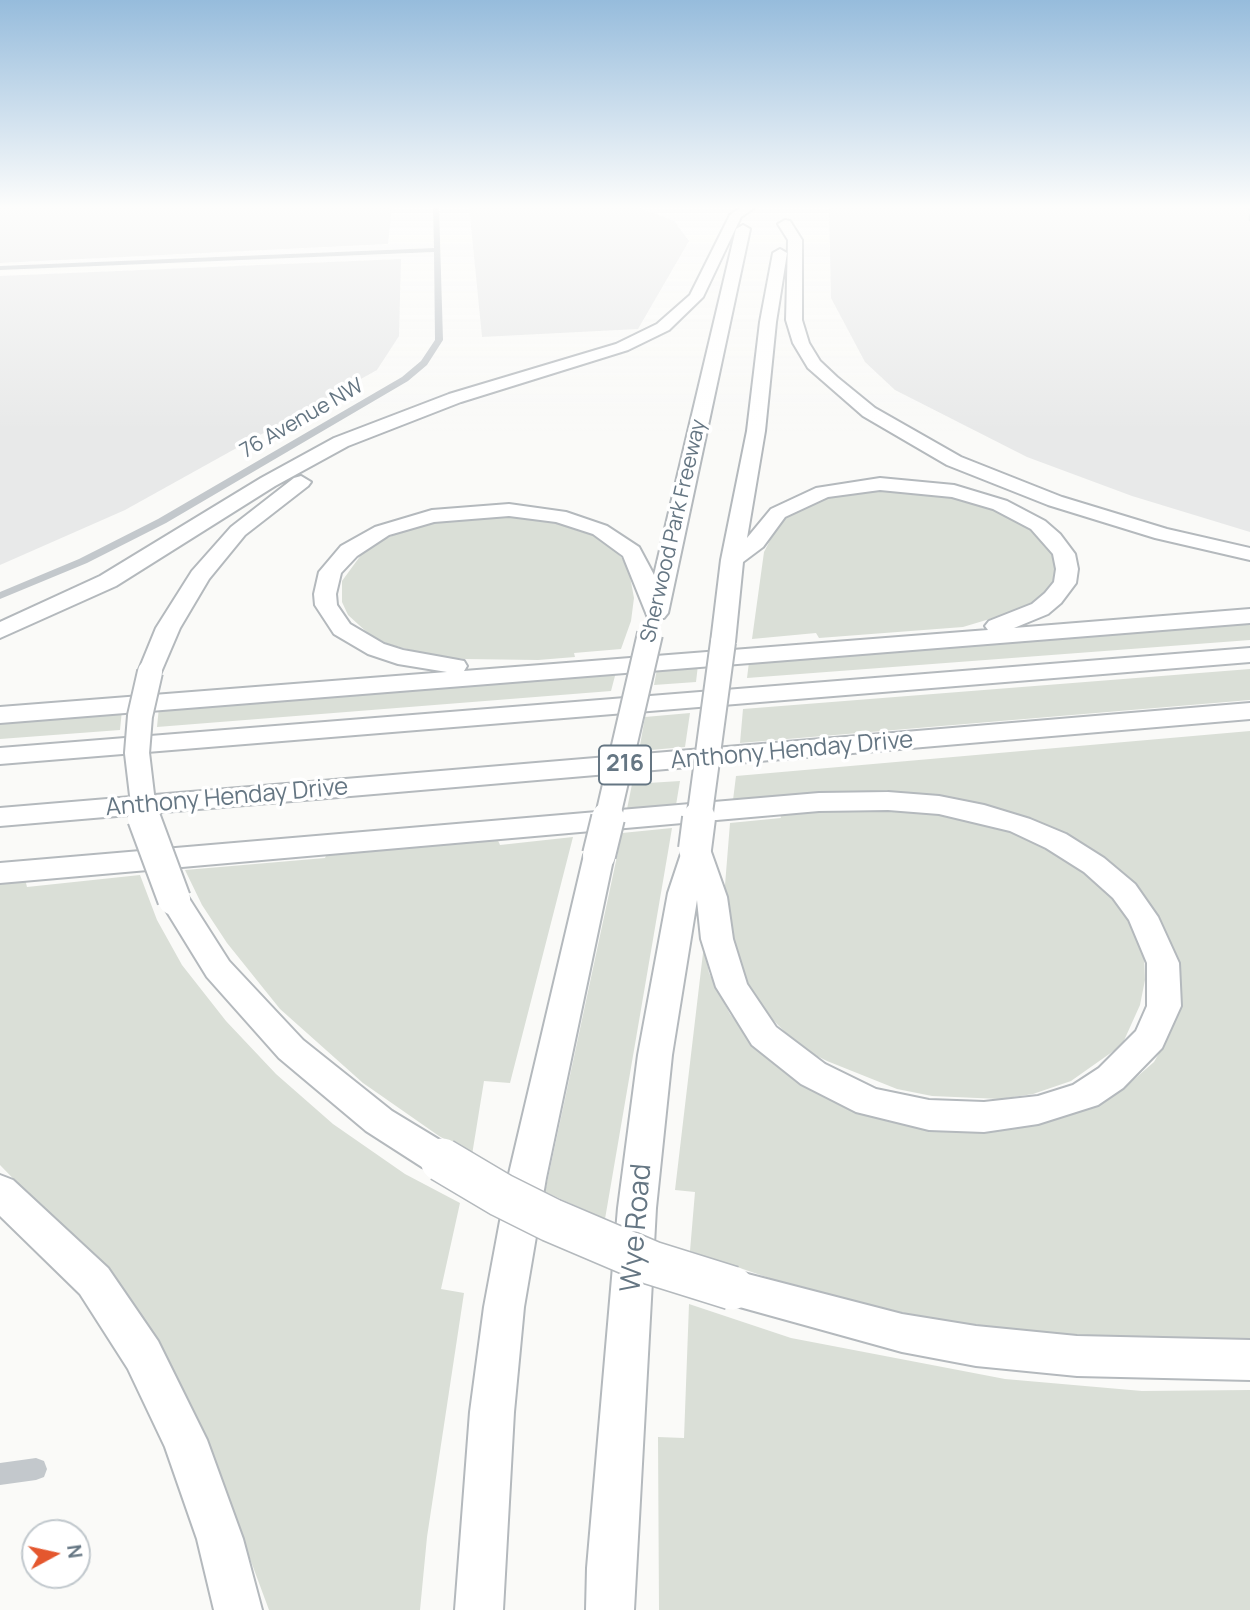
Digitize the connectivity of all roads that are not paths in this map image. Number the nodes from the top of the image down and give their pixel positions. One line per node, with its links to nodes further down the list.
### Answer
1 (437, 281): 9 (street, 76 Avenue NW)
2 (706, 281): 6 (highway)
3 (731, 281): 11 (highway, Sherwood Park Freeway)
4 (775, 281): 8 (highway)
5 (794, 281): 7 (highway)
6 (565, 365): 12 (highway); 23 (highway, bridge)
7 (1250, 554)
8 (732, 560): 13 (highway); 20 (highway, bridge)
9 (0, 596)
10 (1250, 616): 13 (highway)
11 (653, 623): 15 (highway); 27 (highway, Sherwood Park Freeway, bridge)
12 (0, 631)
13 (927, 640): 15 (highway)
14 (1250, 655): 18 (highway)
15 (531, 672): 17 (highway)
16 (1250, 711): 19 (highway, Anthony Henday Drive / 216)
17 (0, 715)
18 (0, 756)
19 (0, 817)
20 (695, 849): 21 (highway); 28 (highway, Wye Road)
21 (0, 873)
22 (0, 1191): 26 (highway)
23 (1250, 1360)
24 (36, 1469): 25 (street)
25 (0, 1474)
26 (238, 1610)
27 (479, 1610)
28 (610, 1610)

